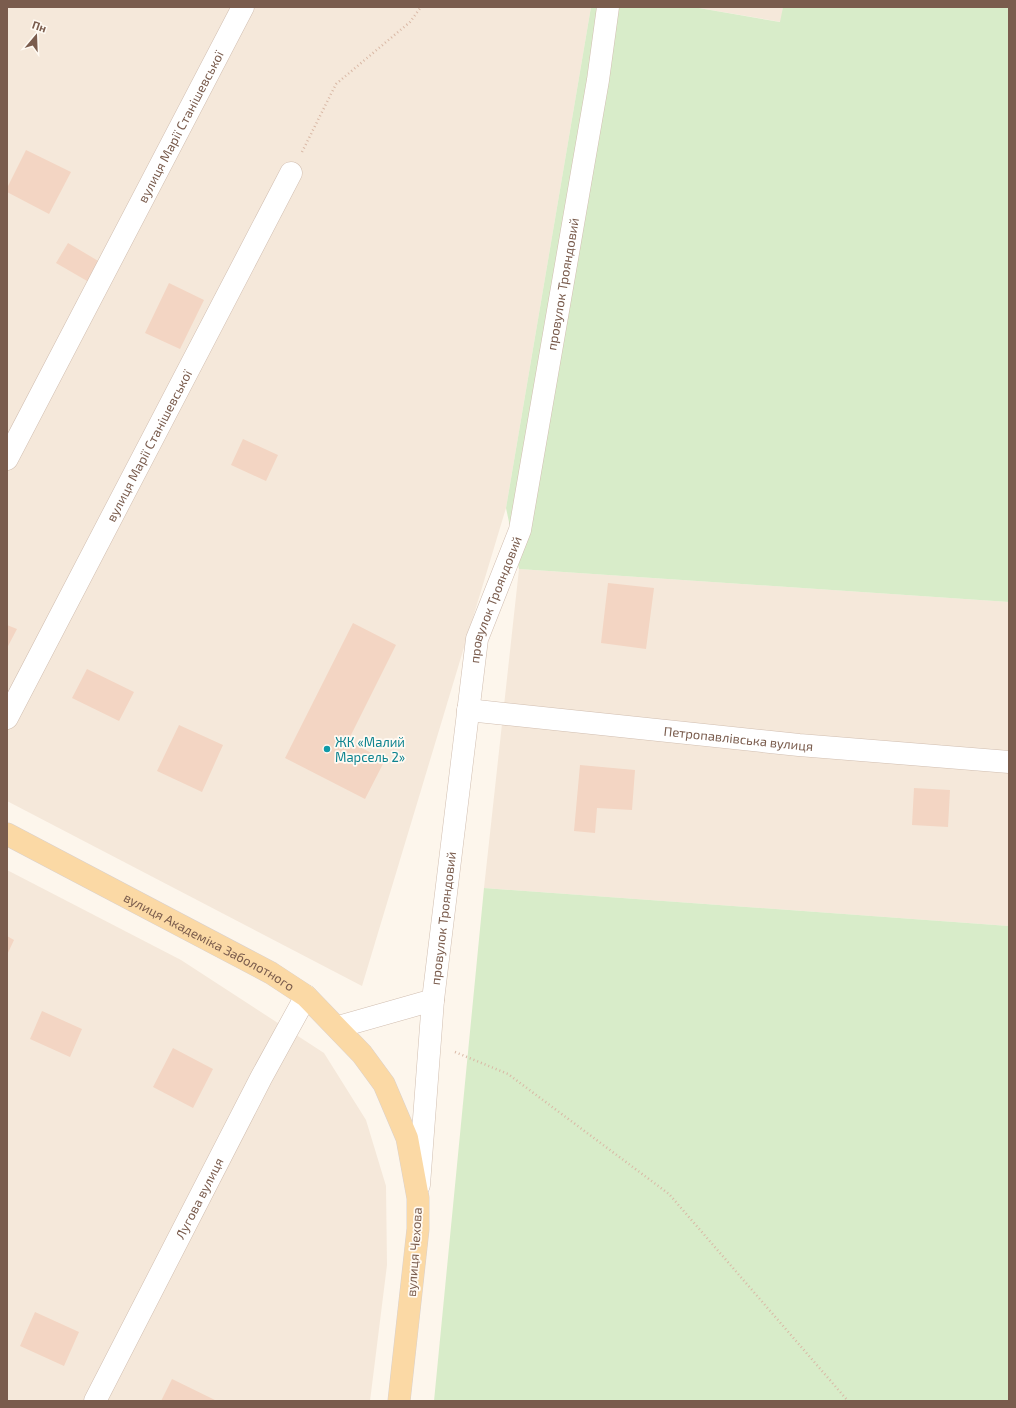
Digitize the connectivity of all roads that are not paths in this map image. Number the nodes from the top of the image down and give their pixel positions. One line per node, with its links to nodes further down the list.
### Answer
1 (243, 7): 4 (street, вулиця Марії Станішевської)
2 (608, 7): 5 (street, провулок Трояндовий)
3 (291, 173): 6 (street, вулиця Марії Станішевської)
4 (7, 459)
5 (468, 710): 7 (street, Петропавлівська вулиця); 10 (street, провулок Трояндовий)
6 (7, 718)
7 (1009, 762)
8 (7, 834): 9 (main road, вулиця Академіка Заболотного)
9 (306, 996): 11 (main road, вулиця Академіка Заболотного); 14 (street, Лугова вулиця)
10 (433, 1000): 11 (street); 13 (street, провулок Трояндовий)
11 (338, 1027): 12 (main road, вулиця Академіка Заболотного)
12 (384, 1084): 13 (main road, вулиця Чехова)
13 (418, 1198): 15 (main road, вулиця Чехова)
14 (95, 1401)
15 (399, 1401)

